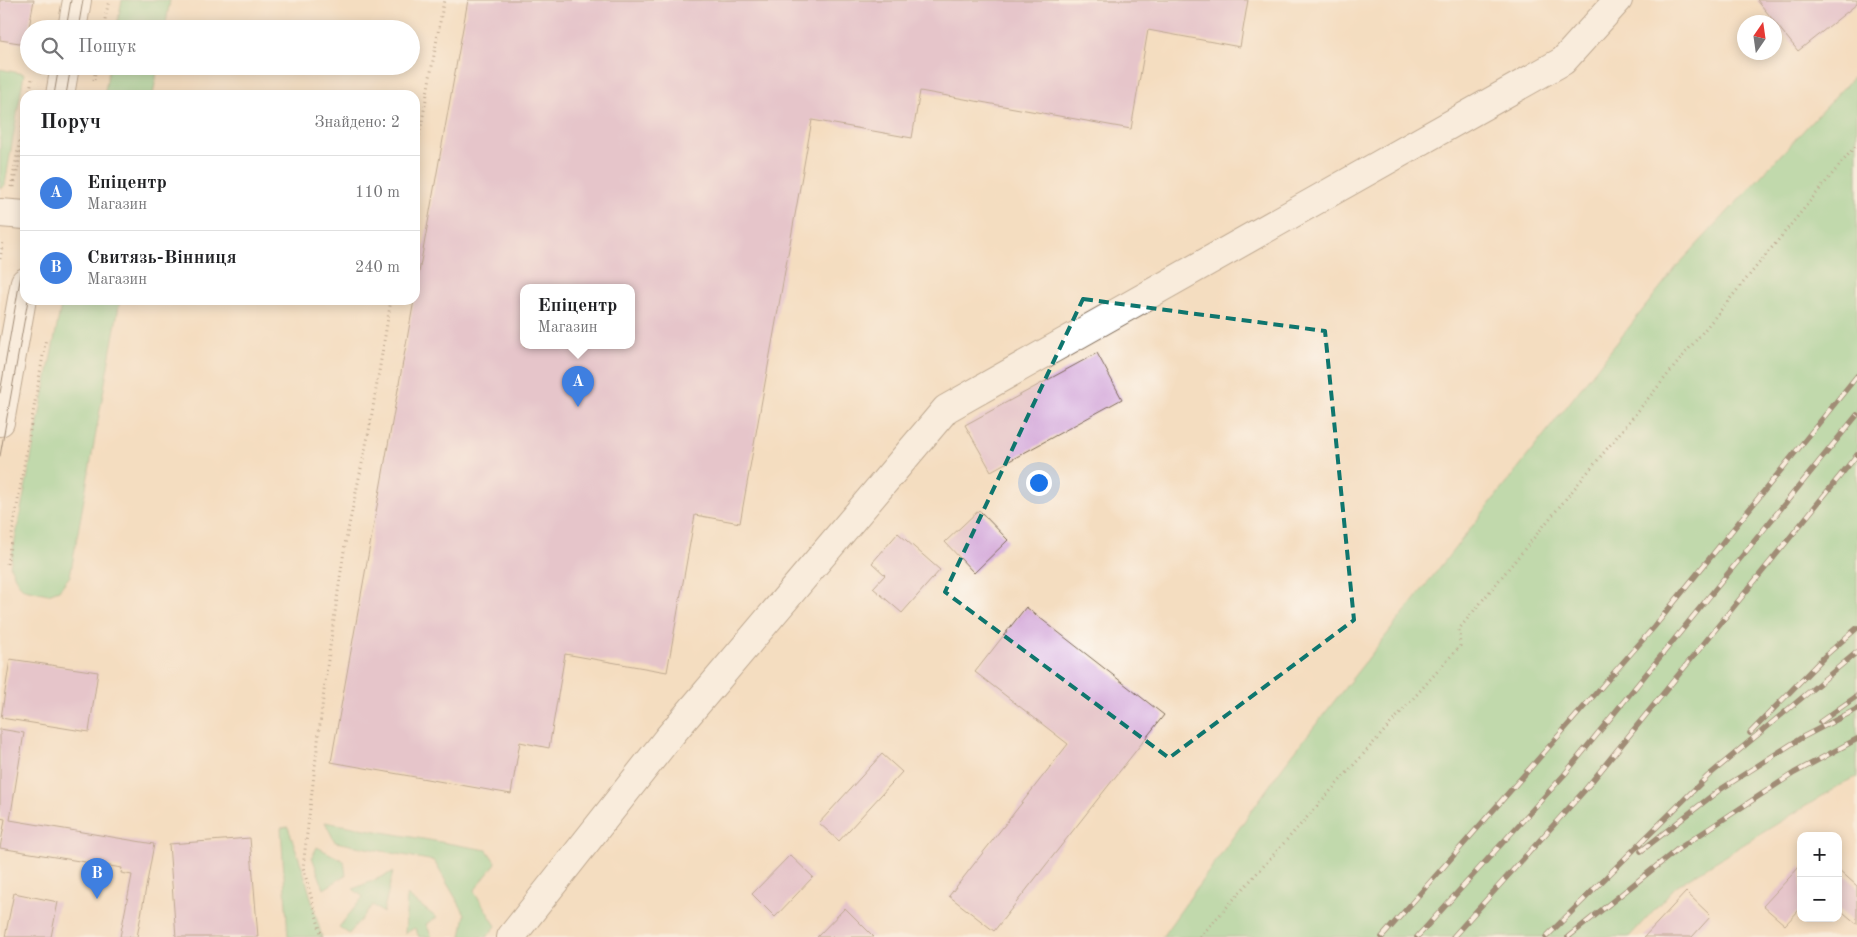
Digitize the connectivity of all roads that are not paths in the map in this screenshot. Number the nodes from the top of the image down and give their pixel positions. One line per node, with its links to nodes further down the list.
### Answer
1 (77, 0): 3 (main road)
2 (1618, 0): 8 (main road)
3 (74, 20)
4 (63, 75): 5 (main road)
5 (61, 90)
6 (21, 305): 7 (main road)
7 (0, 422)
8 (511, 937)

